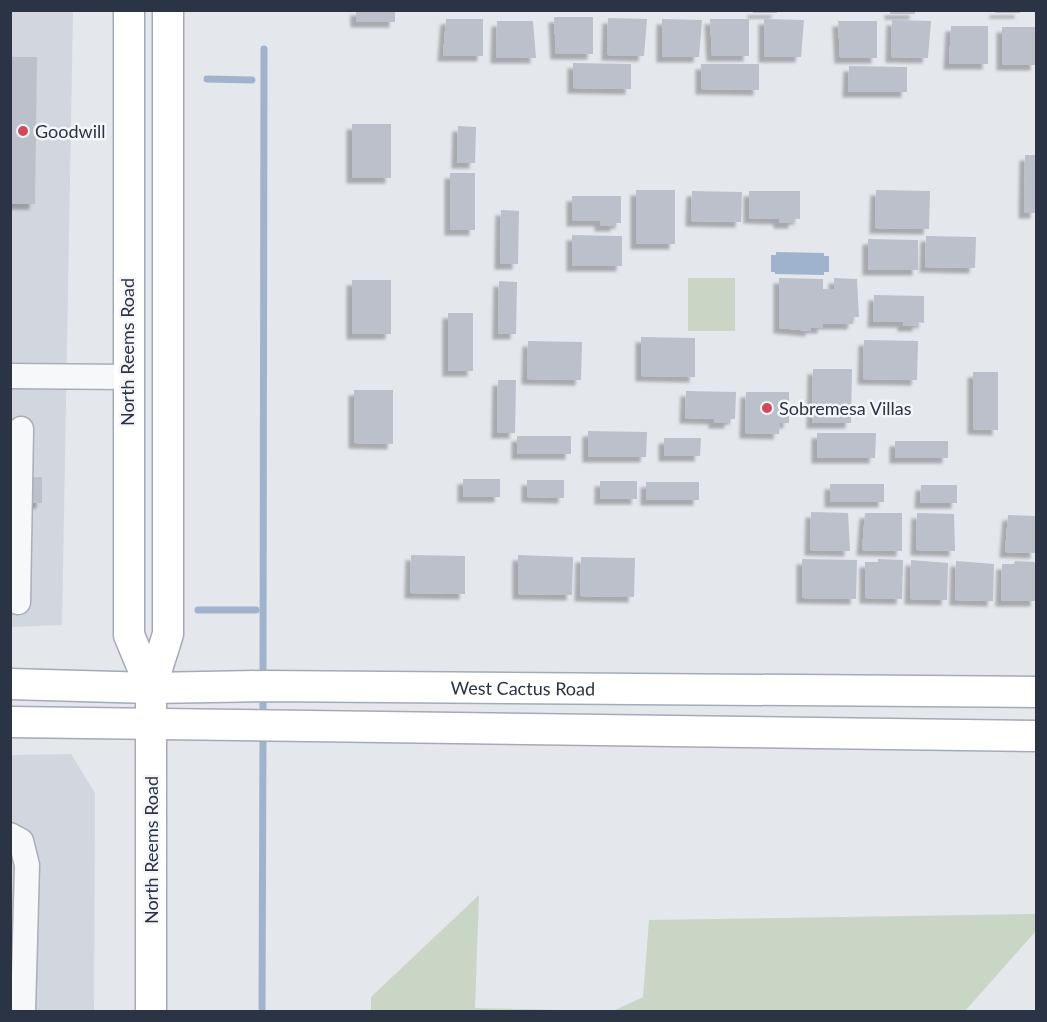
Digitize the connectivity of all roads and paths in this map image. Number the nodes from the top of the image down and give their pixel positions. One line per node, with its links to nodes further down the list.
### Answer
1 (129, 18): 2 (main road); 4 (main road, North Reems Road)
2 (168, 18): 8 (main road, North Reems Road)
3 (10, 376): 4 (lane)
4 (127, 378): 8 (main road, North Reems Road)
5 (21, 429): 6 (lane)
6 (18, 602)
7 (10, 684): 8 (main road, West Cactus Road)
8 (151, 688): 9 (main road, West Cactus Road); 11 (main road, North Reems Road)
9 (1036, 692)
10 (10, 722): 11 (main road)
11 (152, 725): 12 (main road); 16 (main road, North Reems Road)
12 (1036, 736)
13 (10, 835): 14 (lane)
14 (18, 931): 15 (lane)
15 (23, 1011)
16 (151, 1011)

